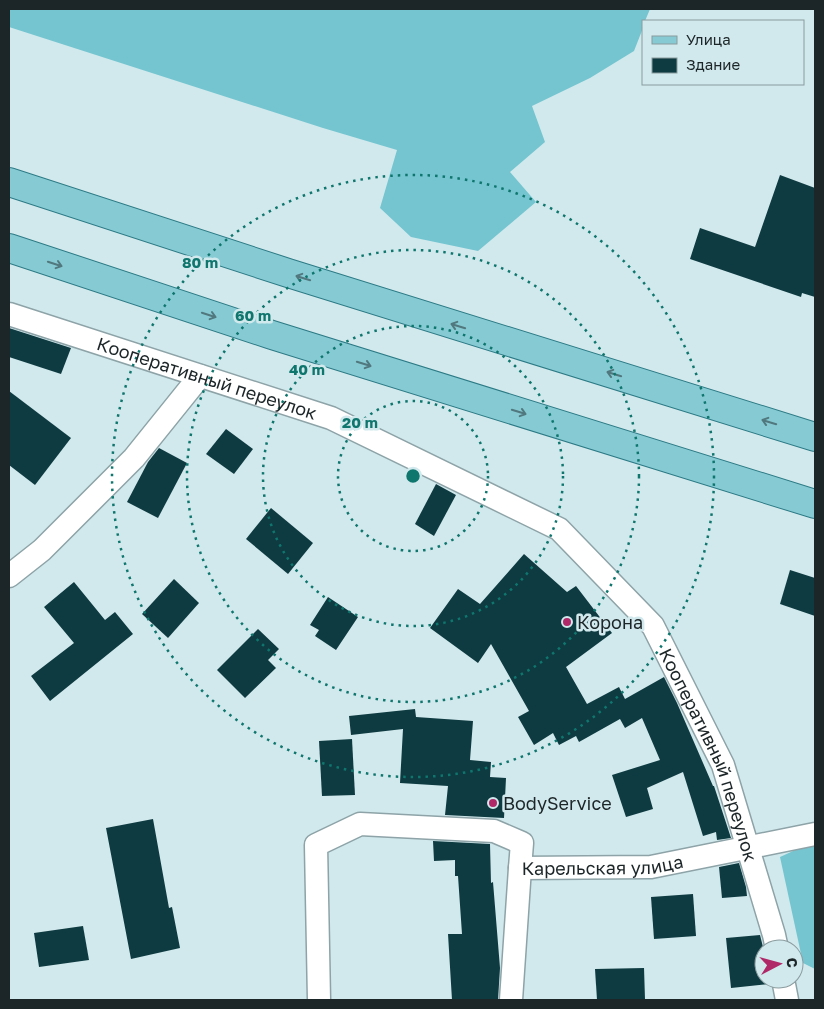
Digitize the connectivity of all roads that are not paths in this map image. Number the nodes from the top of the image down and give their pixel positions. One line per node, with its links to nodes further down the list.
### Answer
1 (9, 182): 5 (main road, one-way to 1)
2 (9, 248): 6 (main road, one-way to 6)
3 (9, 314): 4 (street, Кооперативный переулок)
4 (200, 376): 7 (street); 9 (street, Кооперативный переулок)
5 (815, 437)
6 (815, 504)
7 (9, 576)
8 (815, 834): 9 (street, Карельская улица)
9 (748, 848): 10 (street, Карельская улица); 11 (street, Кооперативный переулок)
10 (520, 868): 12 (street, Карельская улица); 13 (street)
11 (774, 939)
12 (319, 1000)
13 (511, 1000)

